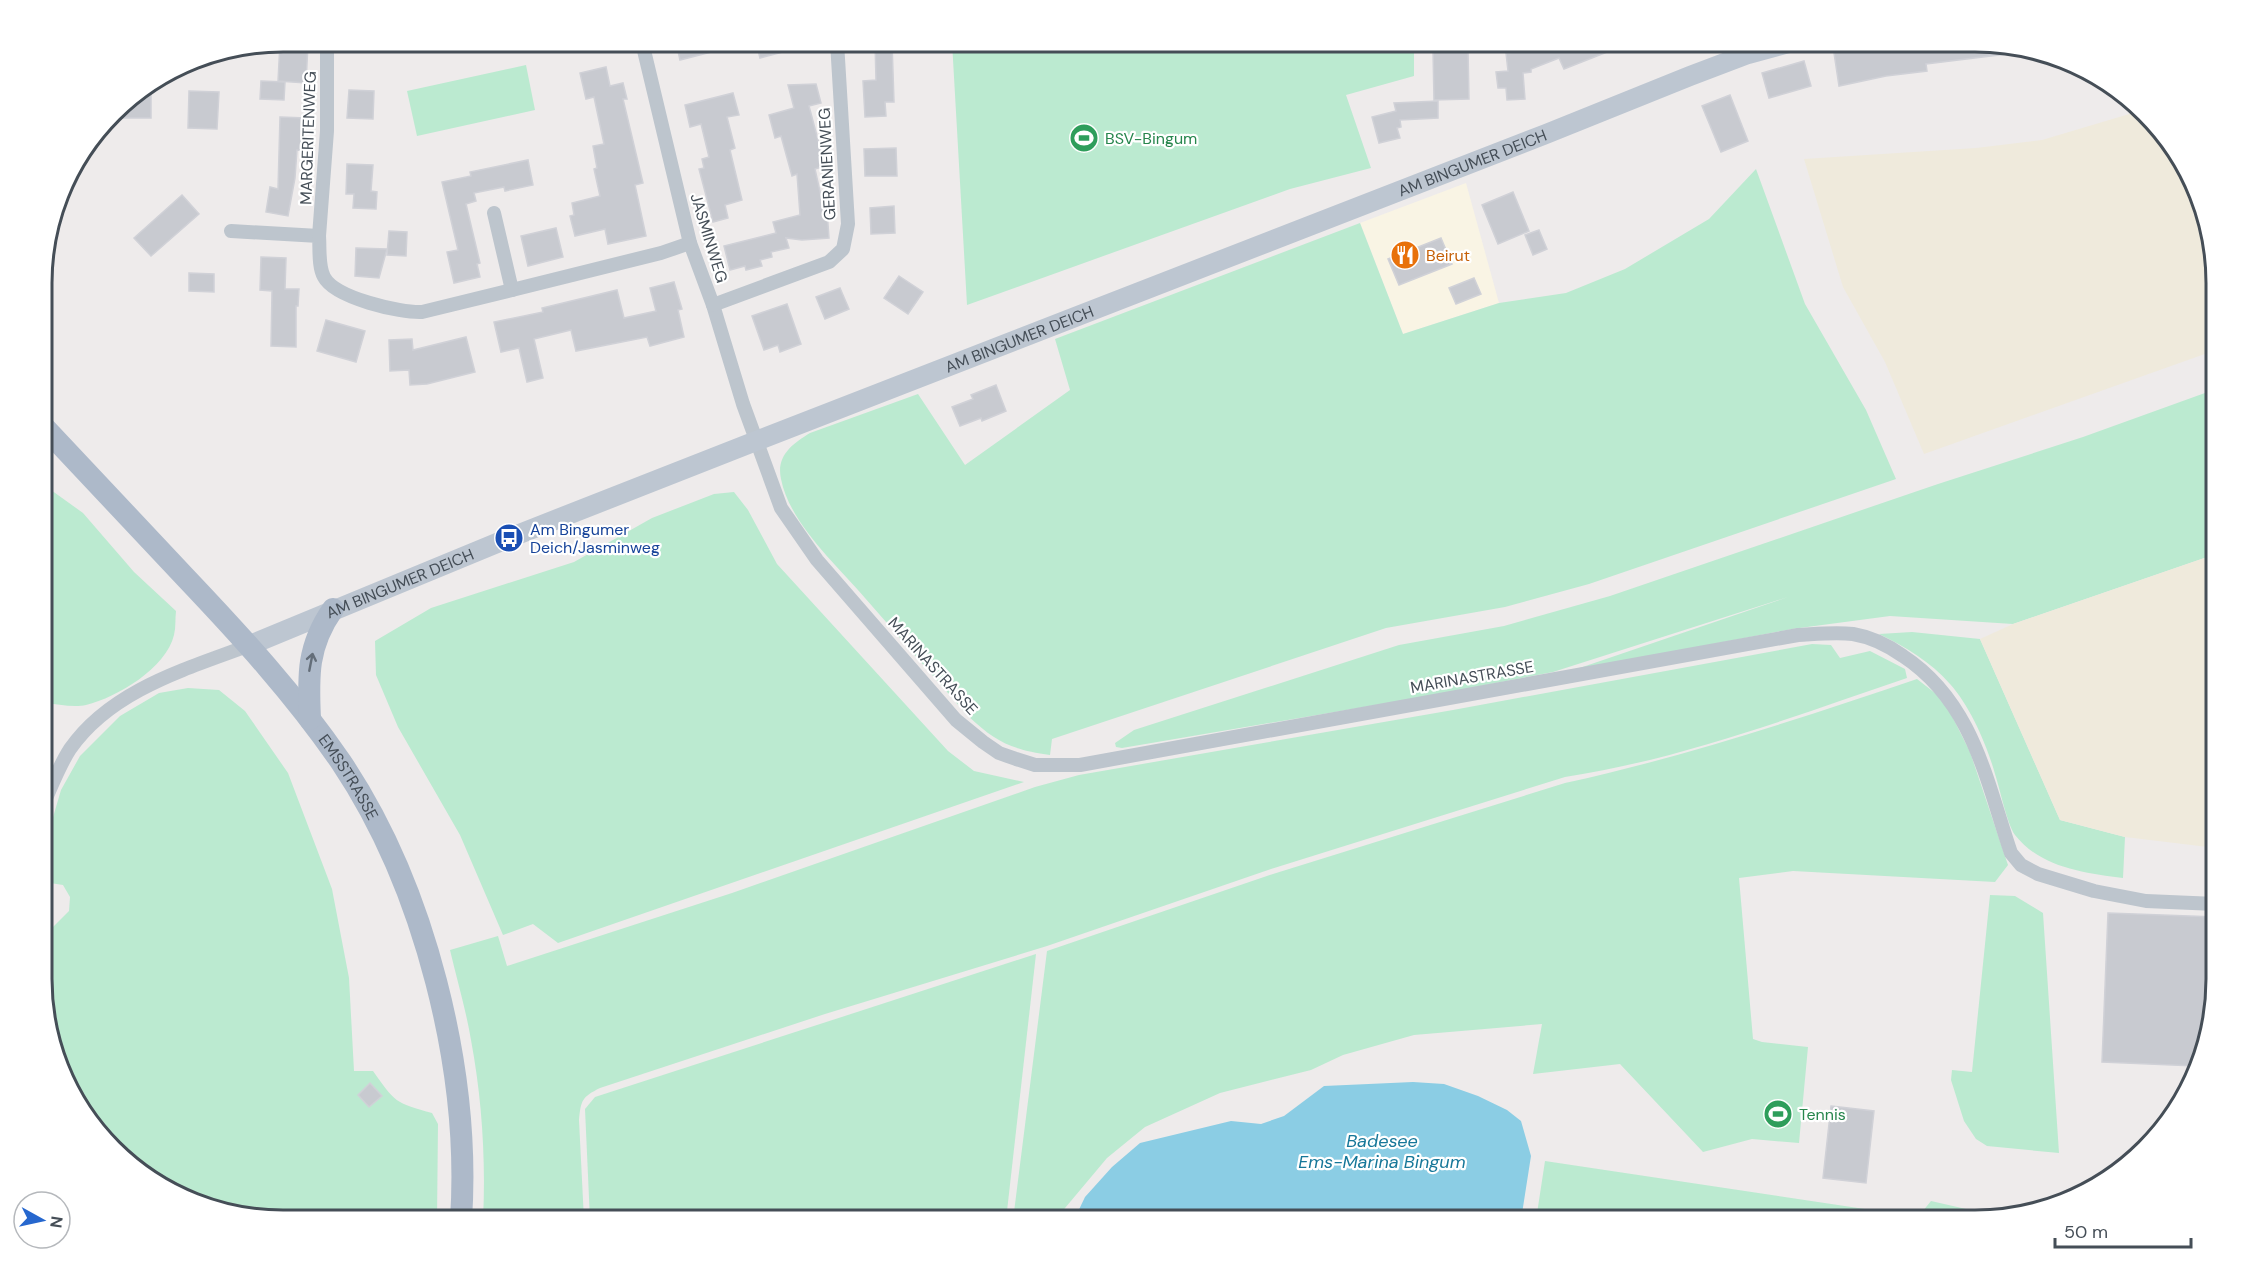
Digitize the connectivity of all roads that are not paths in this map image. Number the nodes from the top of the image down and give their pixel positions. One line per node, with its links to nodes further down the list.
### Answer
1 (327, 52): 7 (street, MARGERITENWEG)
2 (644, 52): 8 (street, JASMINWEG)
3 (838, 52): 10 (street, GERANIENWEG)
4 (1757, 52): 12 (main road, AM BINGUMER DEICH)
5 (494, 213): 9 (street)
6 (231, 231): 7 (street)
7 (319, 236): 9 (street, MARGERITENWEG)
8 (690, 243): 9 (street, MARGERITENWEG); 10 (street, JASMINWEG)
9 (512, 290)
10 (713, 305): 12 (street, JASMINWEG)
11 (52, 435): 14 (main road, EMSSTRASSE)
12 (756, 441): 13 (main road, AM BINGUMER DEICH); 17 (street, MARINASTRASSE)
13 (333, 609): 14 (main road, AM BINGUMER DEICH); 15 (main road, one-way to 13)
14 (250, 645): 15 (main road, EMSSTRASSE); 16 (street)
15 (310, 719): 18 (main road, EMSSTRASSE)
16 (52, 786)
17 (2206, 904)
18 (461, 1210)

